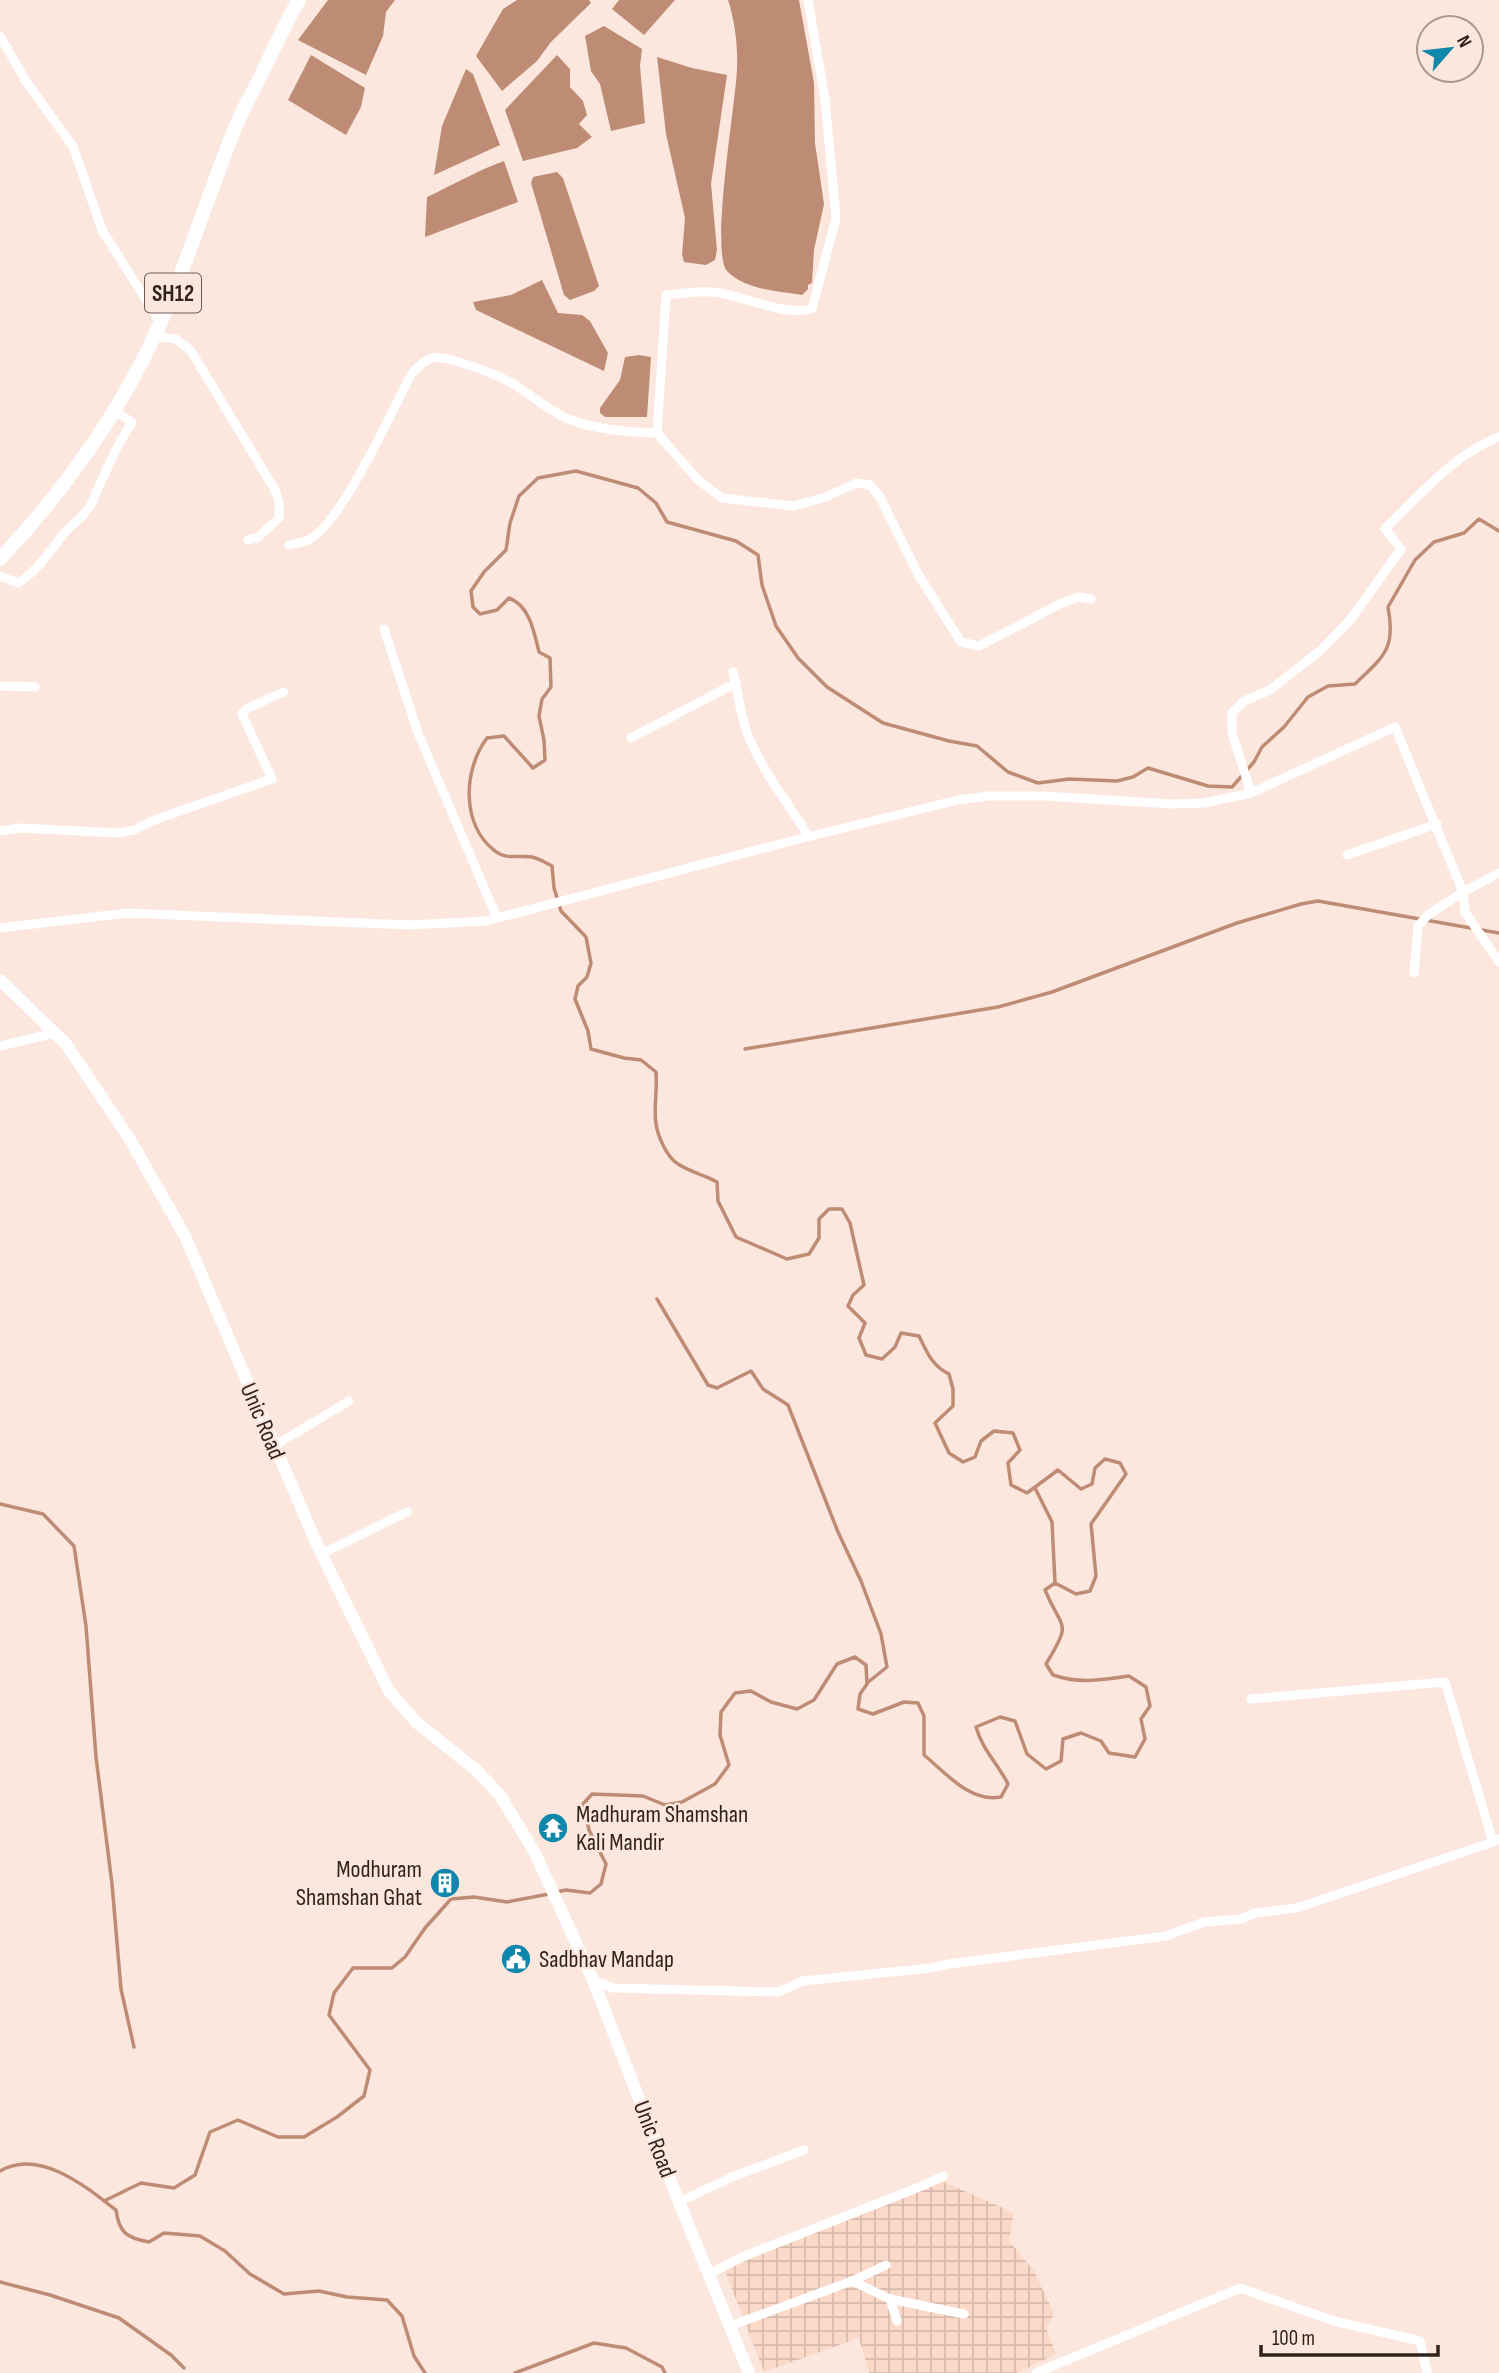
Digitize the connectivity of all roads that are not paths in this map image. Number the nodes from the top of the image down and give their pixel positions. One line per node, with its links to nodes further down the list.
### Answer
1 (299, 0): 4 (main road, SH12)
2 (808, 0): 6 (street)
3 (0, 36): 4 (street)
4 (157, 329): 5 (main road, SH12); 8 (street)
5 (114, 411): 10 (main road, SH12); 11 (street)
6 (657, 433): 9 (street); 12 (street)
7 (1499, 437): 20 (street)
8 (248, 540)
9 (289, 545)
10 (0, 559)
11 (0, 576)
12 (1091, 598)
13 (384, 629): 27 (street)
14 (733, 672): 15 (street)
15 (736, 683): 19 (street); 23 (street)
16 (0, 686): 17 (street)
17 (35, 687)
18 (284, 692): 22 (street)
19 (631, 738)
20 (1250, 788): 21 (street); 23 (street)
21 (1437, 824): 24 (street); 26 (street)
22 (0, 831)
23 (809, 837): 27 (street)
24 (1347, 855)
25 (1499, 873): 26 (street)
26 (1463, 892): 29 (street); 30 (street)
27 (496, 918): 28 (street)
28 (0, 928)
29 (1499, 962)
30 (1414, 973)
31 (0, 980): 32 (main road, Unic Road)
32 (55, 1033): 33 (street); 35 (main road, Unic Road)
33 (0, 1046)
34 (349, 1401): 35 (street)
35 (274, 1446): 37 (main road, Unic Road)
36 (407, 1512): 37 (street)
37 (321, 1554): 40 (main road, Unic Road)
38 (1251, 1699): 39 (street)
39 (1496, 1840): 40 (street)
40 (593, 1980): 43 (main road, Unic Road)
41 (804, 2150): 43 (street)
42 (943, 2176): 45 (street)
43 (679, 2202): 45 (main road, Unic Road)
44 (886, 2265): 46 (street)
45 (709, 2274): 50 (main road, Unic Road)
46 (852, 2281): 47 (street); 50 (street)
47 (890, 2299): 48 (street); 49 (street)
48 (964, 2314)
49 (897, 2321)
50 (730, 2326): 51 (main road, Unic Road)
51 (749, 2373)
52 (1036, 2373): 53 (street)
53 (1427, 2373)

